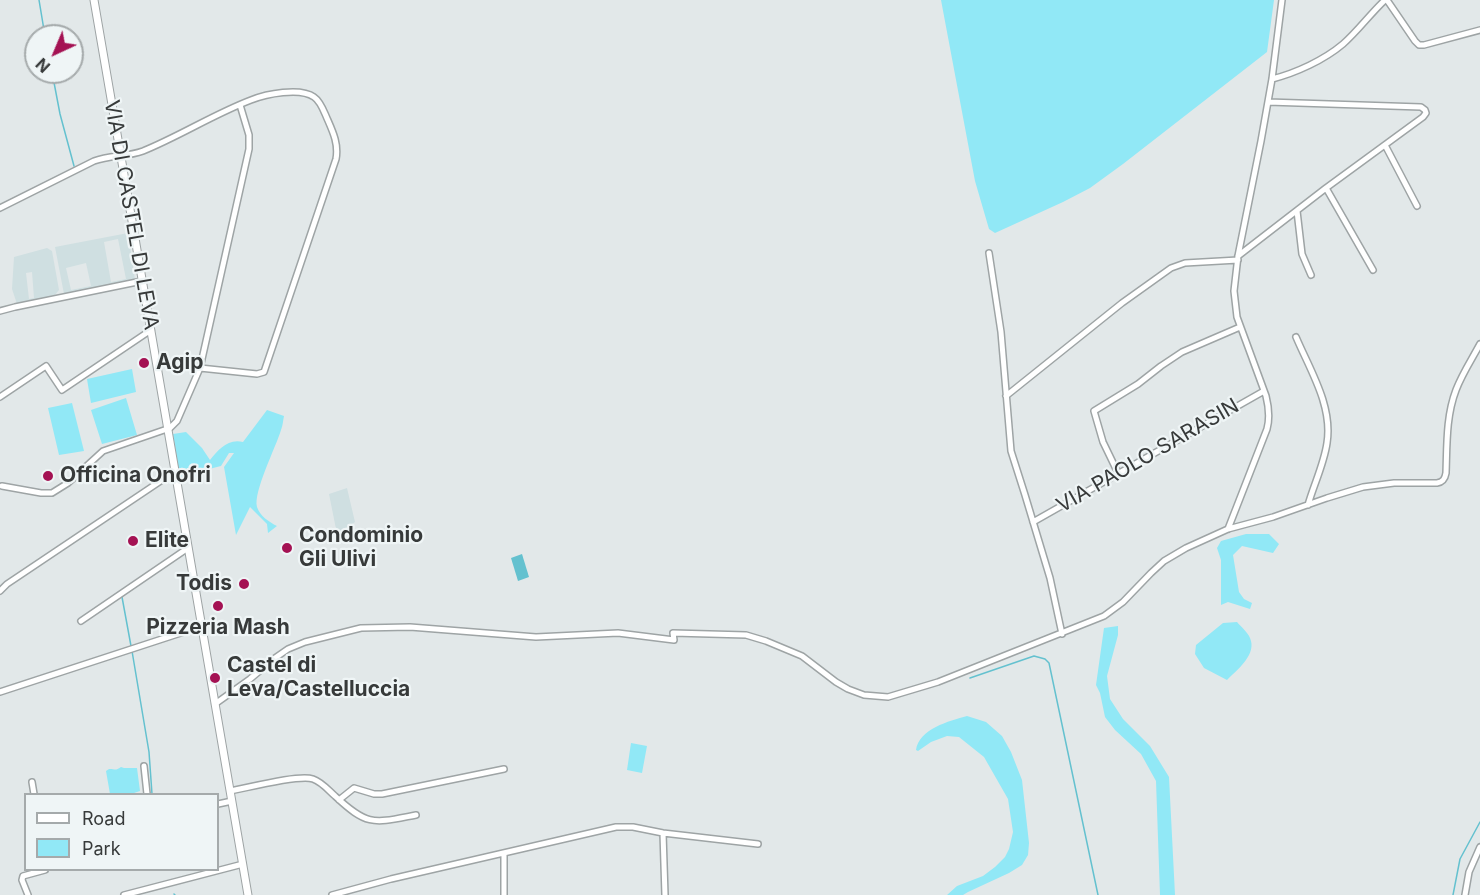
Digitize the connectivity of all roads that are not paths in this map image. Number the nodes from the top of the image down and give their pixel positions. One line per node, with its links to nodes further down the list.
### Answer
1 (94, 0): 9 (street, VIA DI CASTEL DI LEVA)
2 (1282, 0): 5 (street)
3 (1386, 0): 4 (street); 5 (street)
4 (1480, 30)
5 (1272, 79): 6 (street)
6 (1268, 102): 8 (street); 15 (street)
7 (240, 105): 9 (street); 24 (street); 24 (street)
8 (1385, 145): 10 (street); 11 (street)
9 (120, 156): 12 (street); 18 (street, VIA DI CASTEL DI LEVA)
10 (1326, 188): 13 (street); 16 (street)
11 (1418, 206)
12 (0, 208)
13 (1297, 211): 15 (street); 17 (street)
14 (989, 253): 26 (street)
15 (1238, 258): 20 (street); 26 (street)
16 (1373, 270)
17 (1311, 275)
18 (142, 281): 19 (street); 21 (street, VIA DI CASTEL DI LEVA)
19 (0, 311)
20 (1240, 327): 25 (street); 30 (street)
21 (151, 330): 27 (street); 28 (street, VIA DI CASTEL DI LEVA)
22 (1296, 337): 32 (street)
23 (1480, 344): 32 (street)
24 (200, 368): 28 (street)
25 (1264, 391): 30 (street, VIA PAOLO SARASIN); 34 (street)
26 (1006, 396): 33 (street)
27 (0, 397)
28 (167, 429): 29 (street, VIA DI CASTEL DI LEVA); 31 (street)
29 (174, 472): 35 (street, VIA DI CASTEL DI LEVA); 36 (street)
30 (1118, 473): 33 (street, VIA PAOLO SARASIN)
31 (2, 486)
32 (1308, 505): 34 (street)
33 (1033, 522): 39 (street)
34 (1228, 529): 39 (street)
35 (188, 548): 37 (street); 38 (street, VIA DI CASTEL DI LEVA)
36 (0, 591)
37 (81, 621)
38 (202, 626): 40 (street); 41 (street, VIA DI CASTEL DI LEVA)
39 (1062, 634): 41 (street)
40 (0, 692)
41 (215, 704): 45 (street, VIA DI CASTEL DI LEVA)
42 (144, 766): 47 (street)
43 (504, 770): 48 (street)
44 (32, 782): 46 (street)
45 (230, 791): 48 (street); 49 (street, VIA DI CASTEL DI LEVA)
46 (34, 793)
47 (147, 793)
48 (339, 800): 51 (street)
49 (232, 801): 50 (street); 56 (street, VIA DI CASTEL DI LEVA)
50 (219, 804)
51 (416, 815)
52 (663, 833): 53 (street); 55 (street); 65 (street)
53 (758, 844)
54 (1480, 847): 66 (street)
55 (504, 853): 63 (street); 64 (street)
56 (243, 864): 57 (street); 62 (street, VIA DI CASTEL DI LEVA)
57 (219, 870)
58 (41, 871): 60 (street)
59 (216, 871): 61 (street)
60 (28, 895)
61 (124, 895)
62 (248, 895)
63 (332, 895)
64 (504, 895)
65 (665, 895)
66 (1465, 895)

